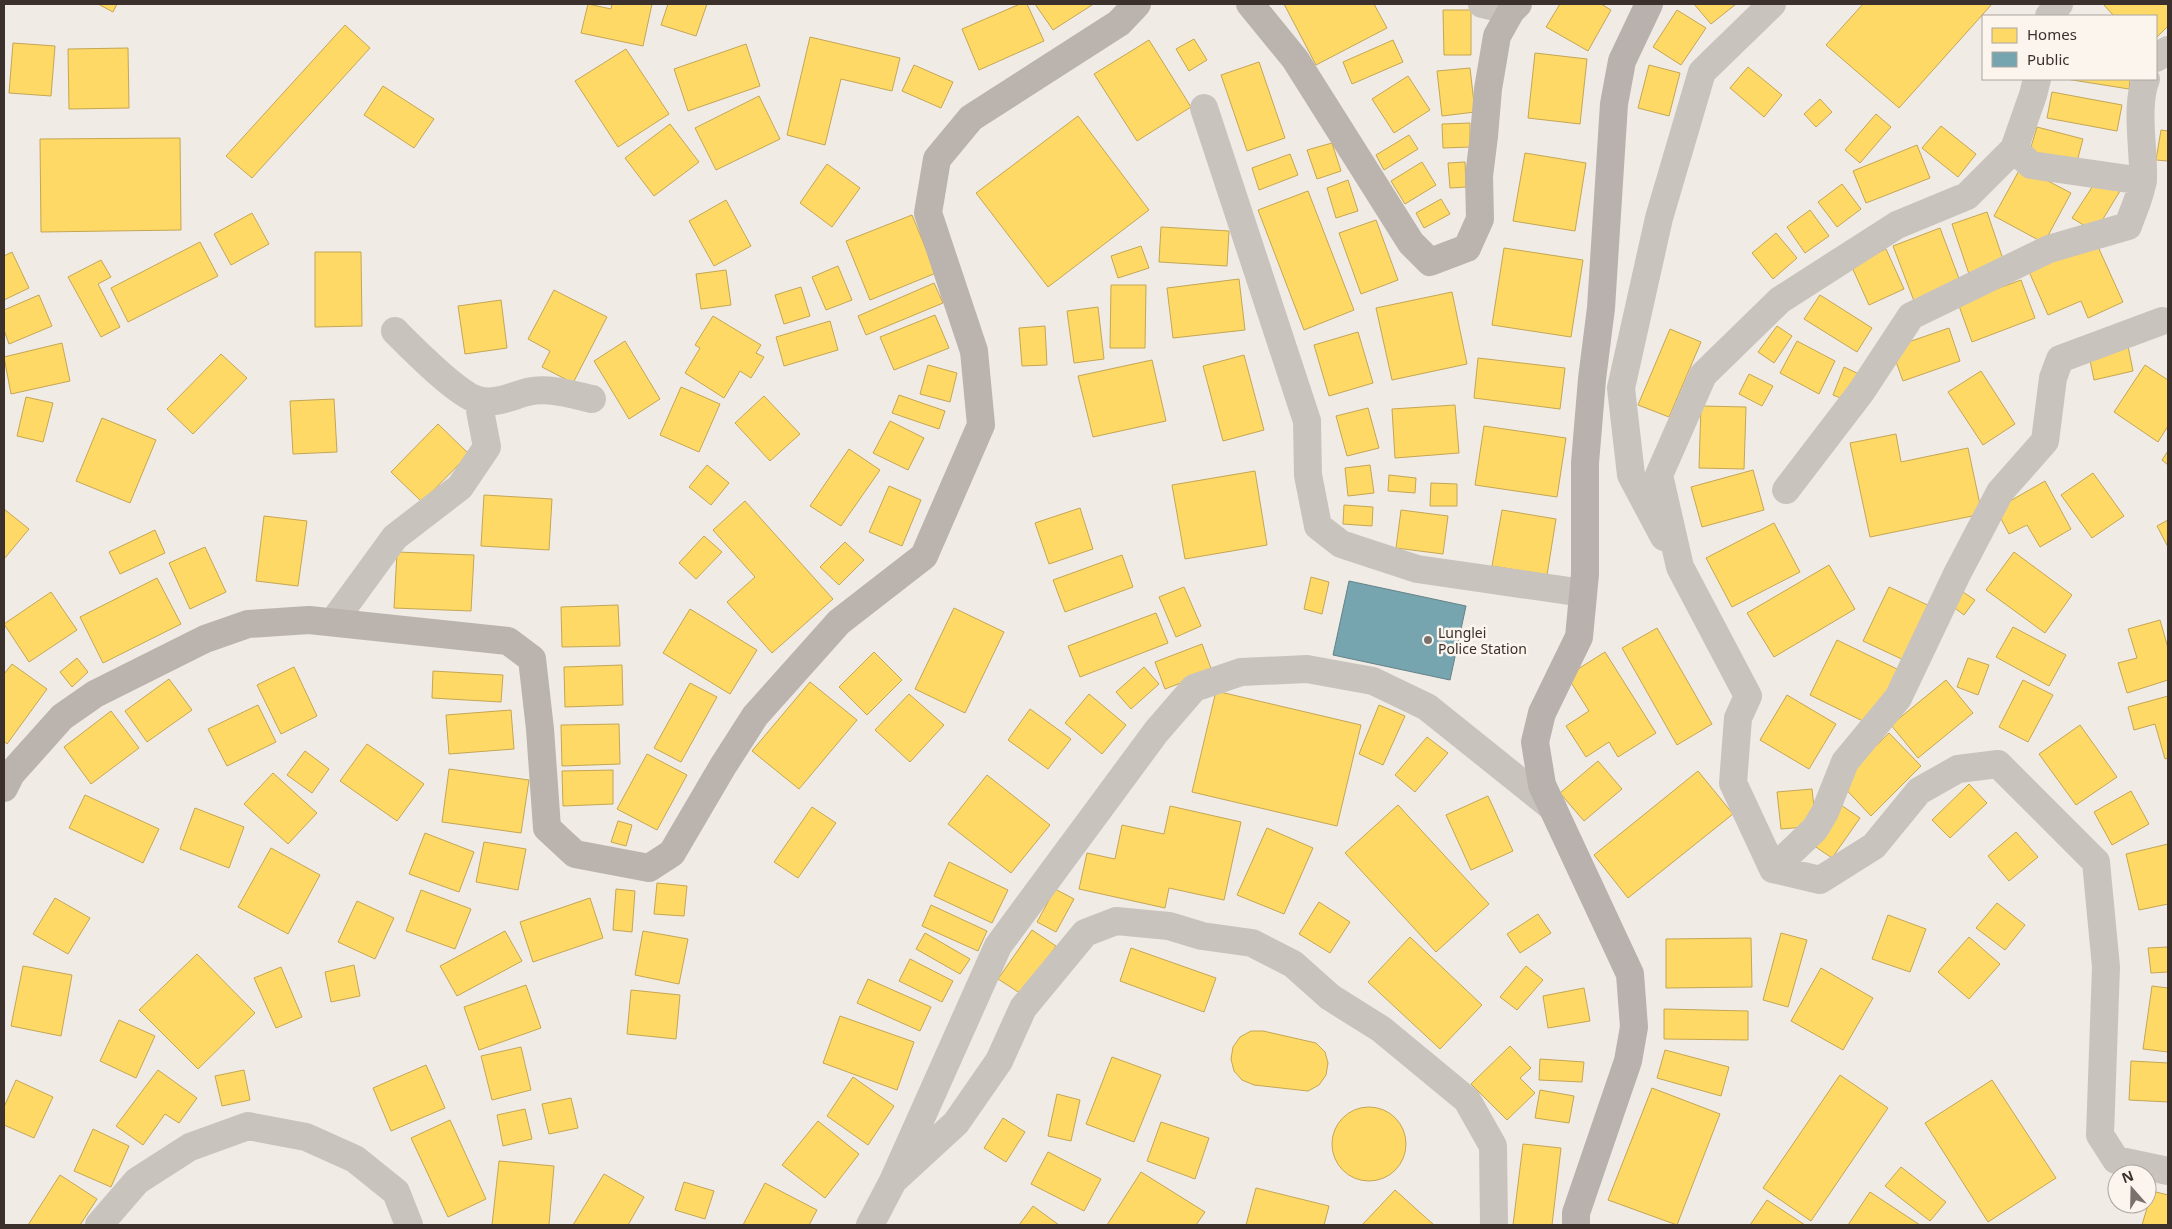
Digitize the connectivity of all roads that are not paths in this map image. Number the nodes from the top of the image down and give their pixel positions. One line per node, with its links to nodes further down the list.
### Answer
1 (1137, 4): 23 (main road)
2 (1250, 4): 7 (main road)
3 (1482, 4): 7 (street)
4 (1649, 4): 22 (main road)
5 (1772, 4): 21 (street)
6 (2059, 4): 8 (street)
7 (1515, 7)
8 (2050, 15)
9 (2168, 50): 10 (street)
10 (2157, 57)
11 (2036, 80): 14 (street)
12 (2146, 80): 15 (street)
13 (1204, 108): 22 (street)
14 (2014, 149): 15 (street); 21 (street)
15 (2143, 181): 20 (street)
16 (2166, 322): 26 (street)
17 (395, 331): 19 (street)
18 (592, 399): 19 (street)
19 (478, 400): 23 (street)
20 (1786, 490)
21 (1680, 567): 26 (street)
22 (1583, 593): 25 (main road)
23 (332, 622): 24 (main road)
24 (4, 788)
25 (1553, 808): 28 (street); 33 (main road)
26 (1773, 869): 27 (street)
27 (2168, 1171)
28 (893, 1181): 31 (street); 32 (street)
29 (99, 1225): 30 (street)
30 (409, 1225)
31 (870, 1225)
32 (1494, 1225)
33 (1576, 1225)

